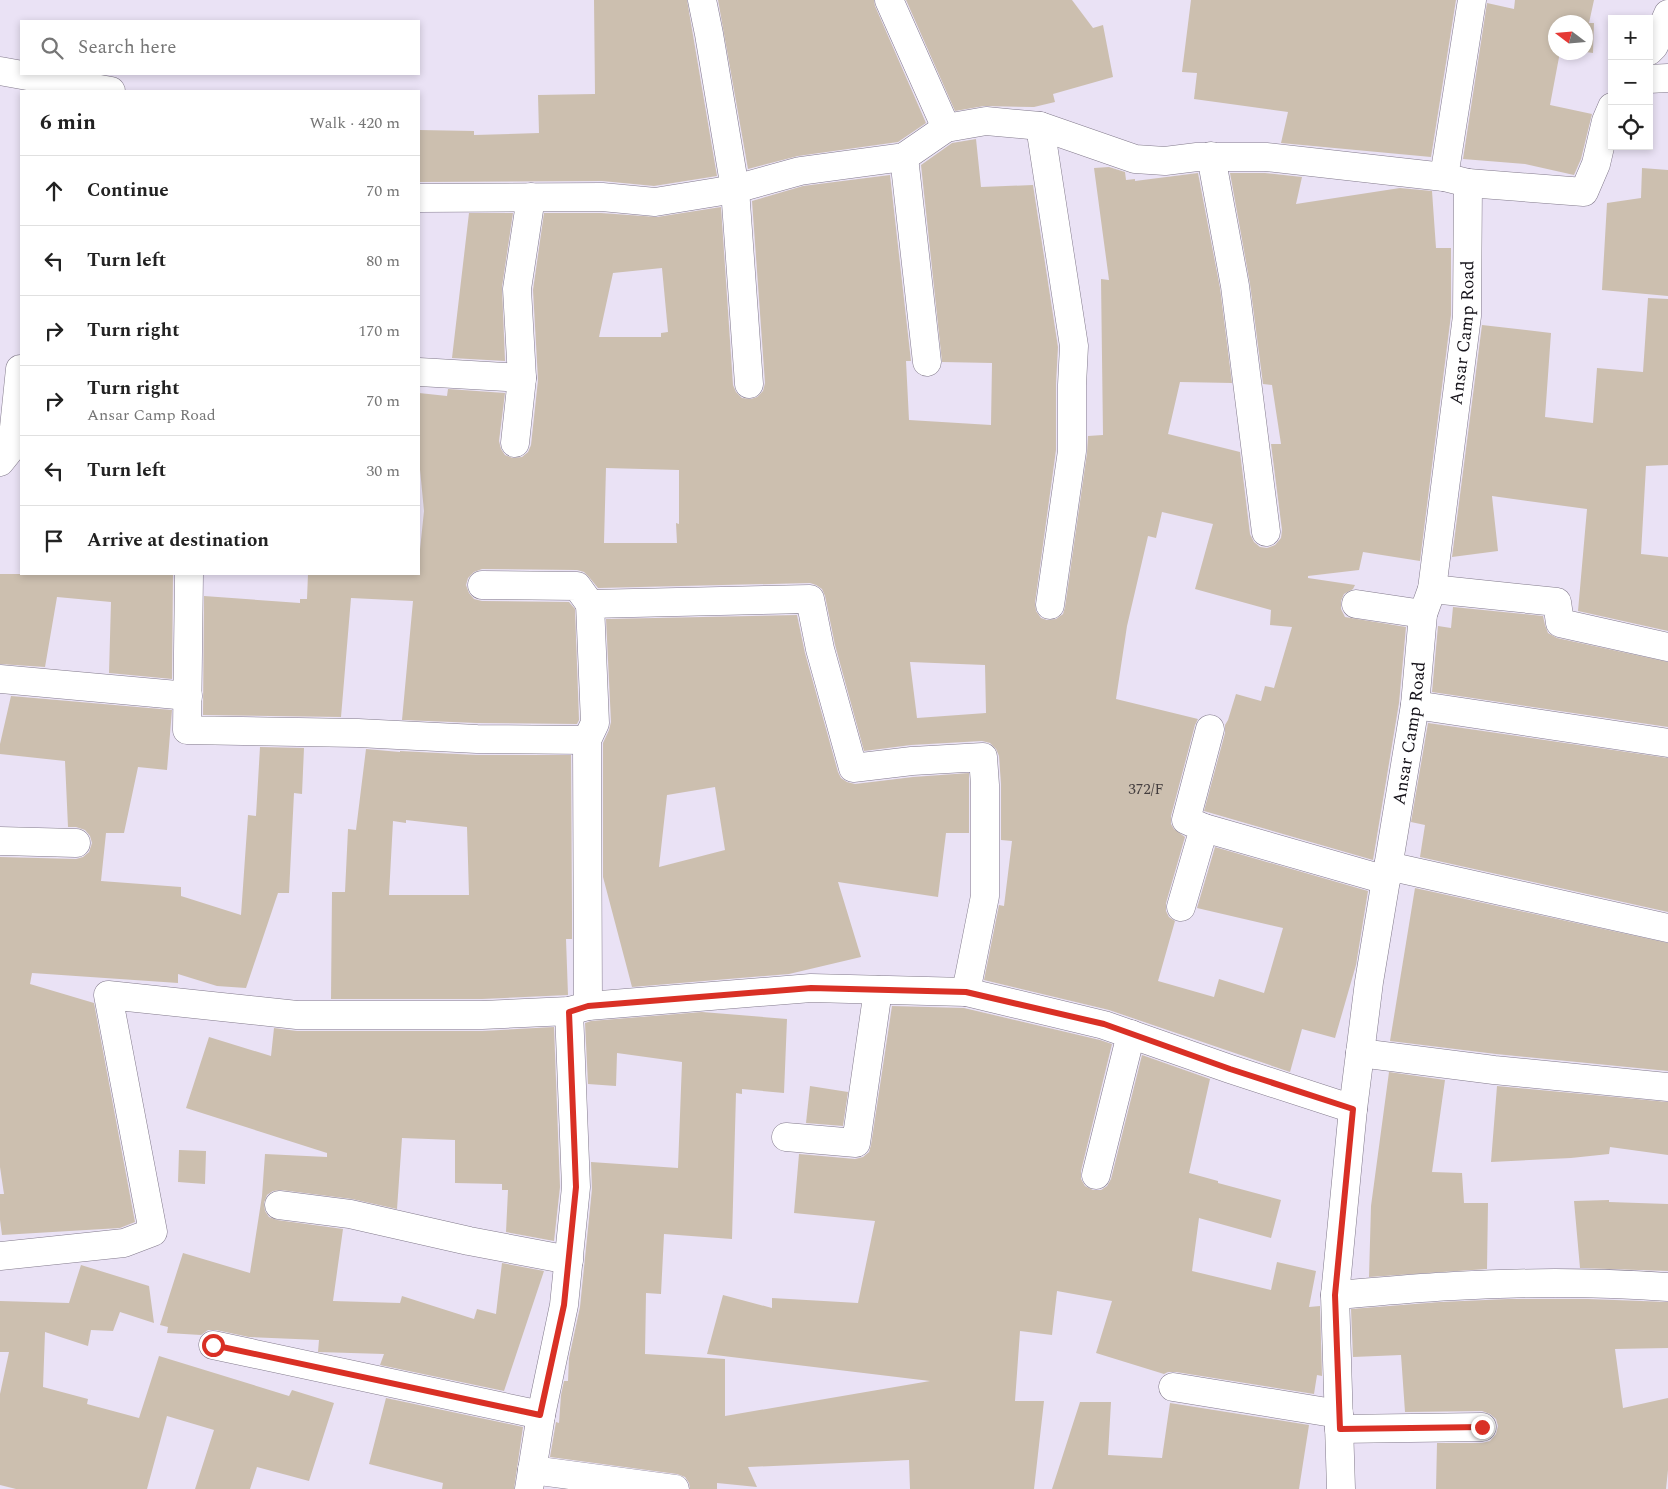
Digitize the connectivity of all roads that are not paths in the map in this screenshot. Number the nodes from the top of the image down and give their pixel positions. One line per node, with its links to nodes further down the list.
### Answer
1 (702, 0): 18 (street)
2 (888, 0): 14 (street)
3 (1472, 0): 17 (street, Ansar Camp Road)
4 (1668, 14): 5 (street)
5 (1653, 47)
6 (0, 71): 7 (street)
7 (20, 75)
8 (22, 75): 11 (street)
9 (1668, 78): 10 (street)
10 (1653, 79)
11 (105, 90)
12 (1608, 116): 17 (street)
13 (1040, 126): 14 (street); 15 (street); 34 (street)
14 (946, 128): 16 (street)
15 (1211, 156): 17 (street); 28 (street)
16 (904, 157): 18 (street); 21 (street)
17 (1456, 180): 31 (street, Ansar Camp Road)
18 (735, 189): 19 (street); 25 (street)
19 (531, 197): 20 (street); 24 (street)
20 (420, 198)
21 (927, 362)
22 (14, 368): 27 (street)
23 (420, 372): 24 (street)
24 (522, 378): 26 (street)
25 (749, 384)
26 (515, 443)
27 (0, 462)
28 (1266, 532)
29 (189, 575): 38 (street)
30 (482, 585): 32 (street)
31 (1432, 589): 35 (street, Ansar Camp Road); 36 (street)
32 (590, 604): 41 (street); 50 (street)
33 (1356, 604): 35 (street)
34 (1050, 605)
35 (1423, 614): 39 (street, Ansar Camp Road)
36 (1668, 647)
37 (0, 679): 38 (street)
38 (188, 696): 41 (street)
39 (1415, 705): 42 (street); 46 (street, Ansar Camp Road)
40 (1210, 729): 43 (street)
41 (587, 740): 51 (street)
42 (1668, 743)
43 (1204, 828): 46 (street); 47 (street)
44 (0, 841): 45 (street)
45 (76, 843)
46 (1387, 873): 48 (street); 53 (street, Ansar Camp Road)
47 (1181, 907)
48 (1668, 928)
49 (878, 990): 50 (street); 51 (street); 56 (street)
50 (966, 992): 52 (street)
51 (579, 1009): 59 (street); 60 (street)
52 (1131, 1034): 55 (street); 57 (street)
53 (1360, 1053): 54 (street); 55 (street, Ansar Camp Road)
54 (1668, 1087)
55 (1353, 1109): 62 (street, Ansar Camp Road)
56 (786, 1137)
57 (1096, 1175)
58 (279, 1205): 60 (street)
59 (0, 1256)
60 (569, 1260): 65 (street)
61 (1668, 1287): 62 (street)
62 (1335, 1295): 66 (street, Ansar Camp Road)
63 (213, 1345): 65 (street)
64 (1173, 1387): 66 (street)
65 (540, 1415): 68 (street)
66 (1339, 1421): 67 (street); 70 (street, Ansar Camp Road)
67 (1482, 1427)
68 (531, 1480): 69 (street)
69 (675, 1489)
70 (1341, 1489)

